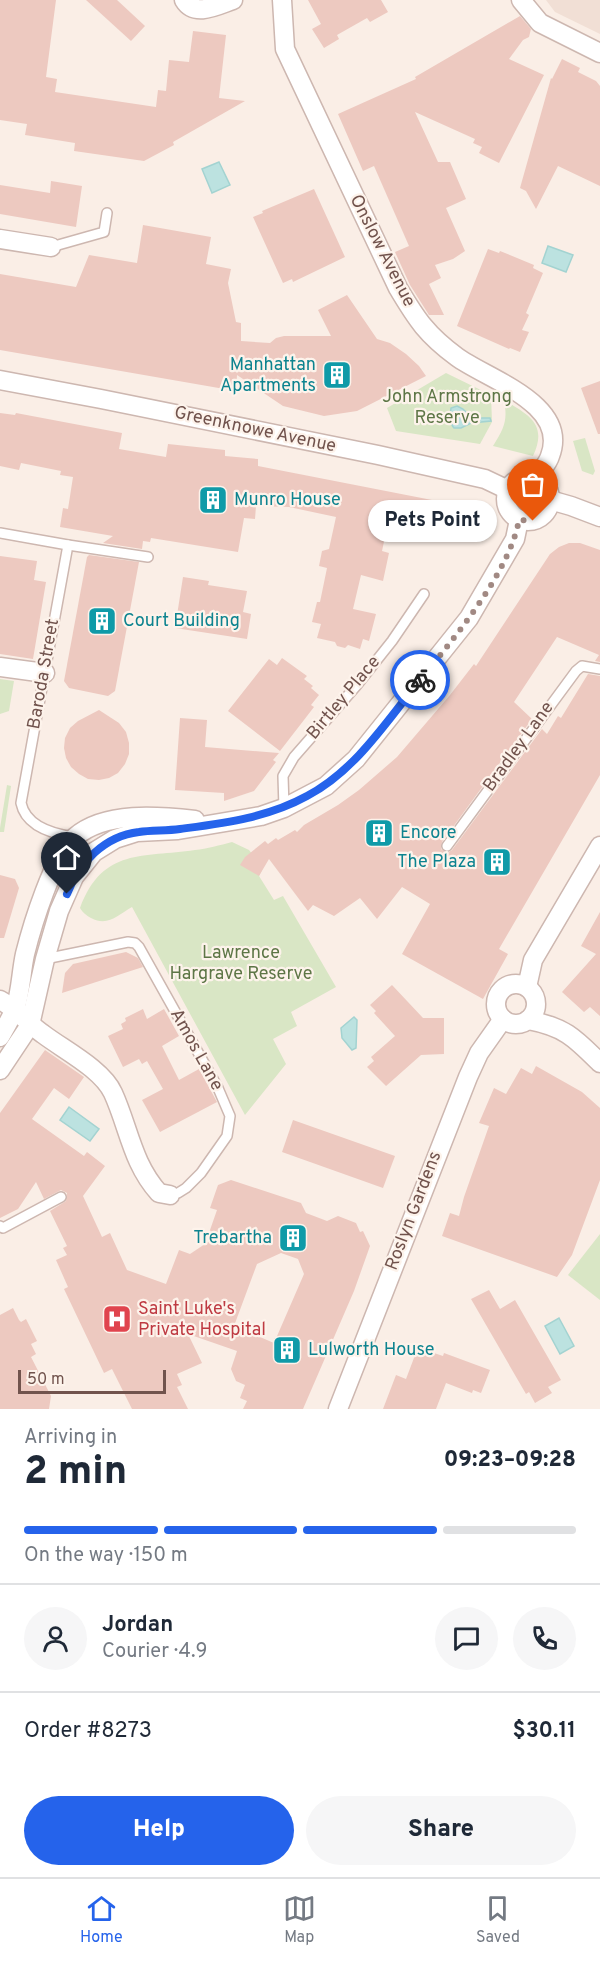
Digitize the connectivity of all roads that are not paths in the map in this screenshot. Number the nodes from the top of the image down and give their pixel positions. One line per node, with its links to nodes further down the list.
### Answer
1 (184, 0): 2 (street)
2 (233, 0)
3 (282, 0): 10 (street, Onslow Avenue)
4 (521, 0): 5 (street)
5 (600, 53)
6 (107, 213): 8 (lane)
7 (0, 239): 8 (street)
8 (51, 247)
9 (0, 380): 11 (street, Greenknowe Avenue)
10 (534, 479): 11 (street); 12 (street)
11 (508, 490): 14 (street)
12 (550, 500): 13 (street); 14 (street)
13 (600, 517)
14 (519, 520): 22 (street)
15 (0, 533): 16 (lane)
16 (68, 545): 17 (lane); 21 (lane, Baroda Street)
17 (148, 558)
18 (424, 594): 22 (lane, Birtley Place)
19 (0, 667): 21 (street)
20 (600, 669): 25 (lane, Bradley Lane)
21 (45, 673): 24 (lane, Baroda Street)
22 (284, 808): 23 (street)
23 (215, 823): 24 (street); 27 (street)
24 (75, 837): 29 (street)
25 (447, 846)
26 (600, 846): 28 (street)
27 (45, 959): 32 (street); 36 (lane, Amos Lane)
28 (527, 987): 30 (street); 31 (street)
29 (8, 1004): 32 (street); 33 (street)
30 (503, 1019): 31 (street); 39 (street, Roslyn Gardens)
31 (528, 1020): 34 (street)
32 (30, 1025): 35 (street); 36 (street)
33 (0, 1037)
34 (600, 1063)
35 (0, 1070)
36 (170, 1195)
37 (61, 1197): 38 (lane)
38 (0, 1226)
39 (338, 1409)

